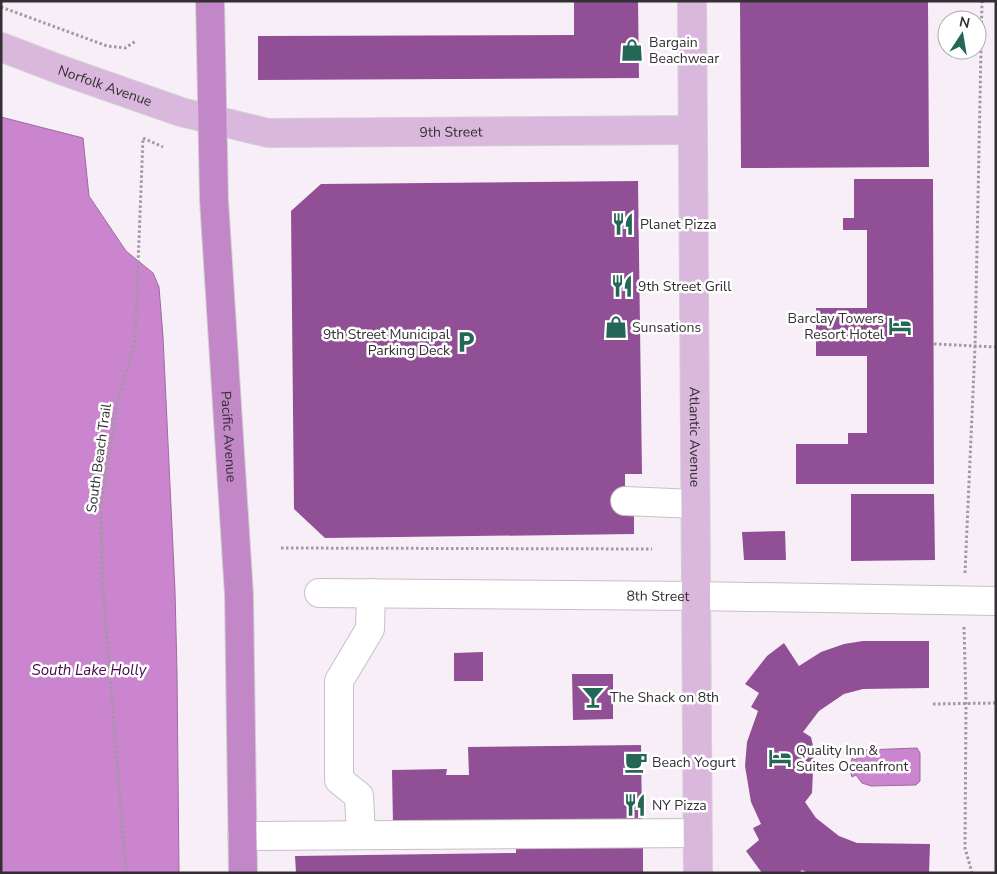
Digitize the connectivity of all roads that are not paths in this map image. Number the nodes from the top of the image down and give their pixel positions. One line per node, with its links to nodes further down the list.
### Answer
1 (210, 1): 4 (highway, Pacific Avenue)
2 (692, 1): 5 (main road, Atlantic Avenue)
3 (1, 47): 4 (main road, Norfolk Avenue)
4 (211, 120): 5 (main road, 9th Street); 14 (highway, Pacific Avenue)
5 (693, 130): 7 (main road, Atlantic Avenue)
6 (625, 501): 7 (street)
7 (695, 504): 10 (main road, Atlantic Avenue)
8 (319, 593): 9 (street, 8th Street)
9 (370, 593): 10 (street, 8th Street); 13 (street)
10 (695, 596): 11 (street, 8th Street); 12 (main road, Atlantic Avenue)
11 (996, 601)
12 (697, 833): 13 (street); 16 (main road, Atlantic Avenue)
13 (360, 835): 14 (street)
14 (242, 836): 15 (highway, Pacific Avenue)
15 (243, 873)
16 (698, 873)

